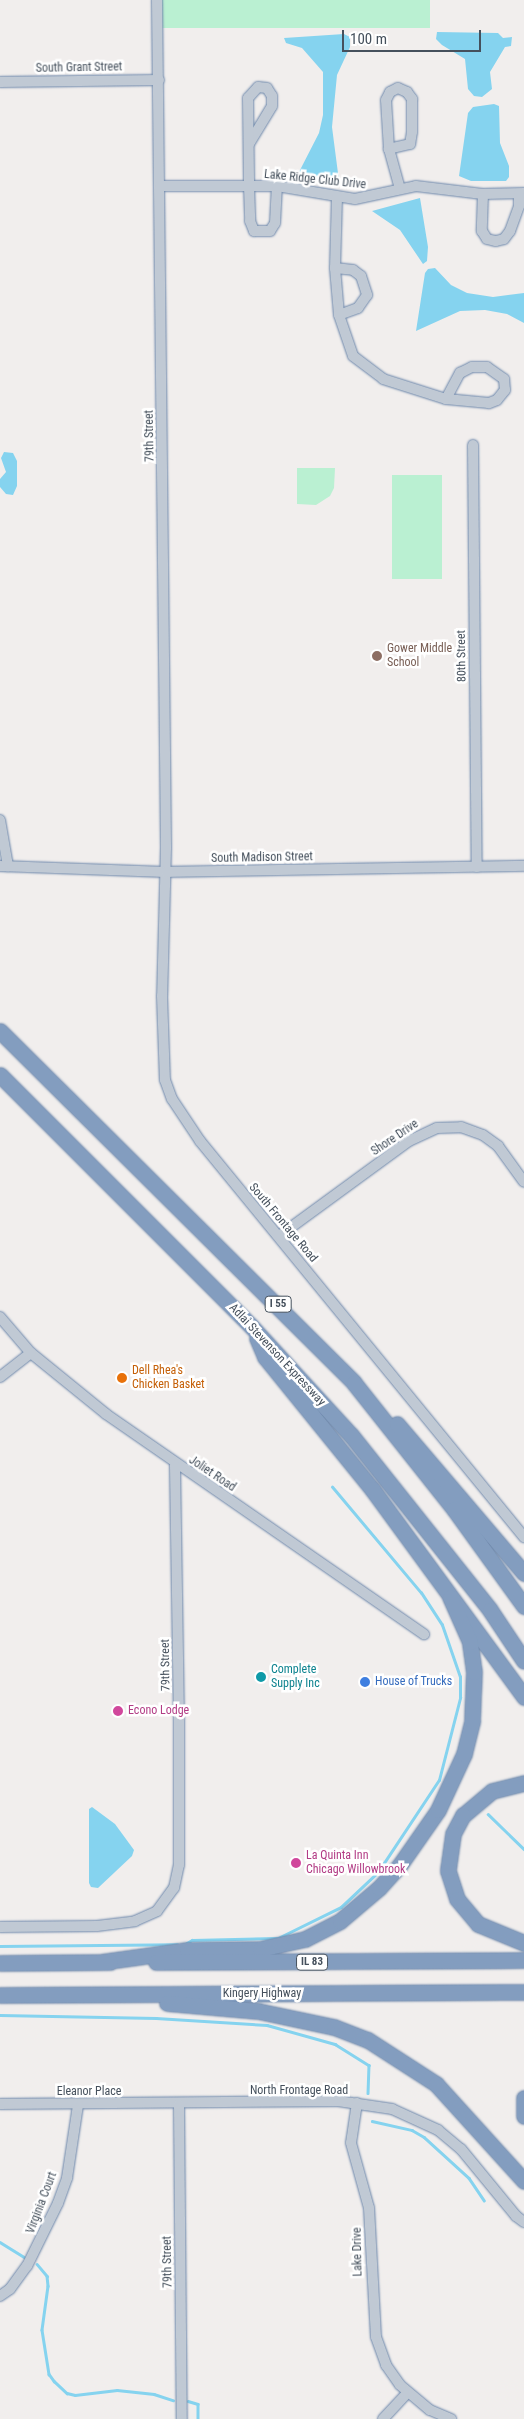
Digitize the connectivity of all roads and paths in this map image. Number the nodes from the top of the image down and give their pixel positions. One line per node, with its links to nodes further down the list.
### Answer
1 (157, 0): 2 (street, 79th Street)
2 (159, 80): 3 (street, South Grant Street); 6 (street, 79th Street)
3 (0, 82)
4 (249, 144): 4 (street); 7 (street)
5 (389, 149): 5 (street); 9 (street)
6 (160, 186): 7 (street, Lake Ridge Club Drive); 21 (street, 79th Street)
7 (249, 186): 8 (street, Lake Ridge Club Drive); 8 (street)
8 (277, 186): 12 (street, Lake Ridge Club Drive)
9 (400, 189): 10 (street, Lake Ridge Club Drive); 12 (street, Lake Ridge Club Drive)
10 (483, 194): 11 (street, Lake Ridge Club Drive); 11 (street)
11 (521, 194)
12 (337, 197): 13 (street)
13 (335, 268): 14 (street); 14 (street)
14 (339, 315): 15 (street)
15 (446, 399): 15 (street)
16 (473, 445): 20 (street, 80th Street)
17 (0, 820): 18 (street)
18 (4, 866): 21 (street, South Madison Street)
19 (524, 866): 20 (street, South Madison Street)
20 (477, 867): 21 (street, South Madison Street)
21 (166, 872): 25 (street, South Frontage Road)
22 (0, 1032): 30 (highway, I 55)
23 (0, 1075): 27 (highway, Adlai Stevenson Expressway)
24 (524, 1182): 25 (street, Shore Drive)
25 (279, 1236): 32 (street, South Frontage Road)
26 (0, 1317): 28 (street, Joliet Road)
27 (251, 1326): 34 (highway); 37 (highway, Adlai Stevenson Expressway)
28 (31, 1353): 29 (street); 31 (street, Joliet Road)
29 (0, 1377)
30 (354, 1383): 33 (highway); 35 (highway, I 55)
31 (175, 1465): 36 (street, Joliet Road); 40 (street, 79th Street)
32 (524, 1537)
33 (524, 1573)
34 (450, 1597): 38 (highway); 43 (highway)
35 (524, 1606)
36 (424, 1634)
37 (524, 1661)
38 (524, 1697)
39 (524, 1783): 41 (highway)
40 (0, 1927)
41 (524, 1942)
42 (524, 1960): 43 (highway, IL 83)
43 (101, 1962): 44 (highway, IL 83)
44 (0, 1963)
45 (524, 1992): 47 (highway, Kingery Highway)
46 (0, 1995): 47 (highway, Kingery Highway)
47 (101, 1995): 54 (highway)
48 (524, 2098): 53 (highway)
49 (358, 2103): 51 (street, North Frontage Road); 55 (street, North Frontage Road); 57 (street, Lake Drive)
50 (0, 2104): 52 (street, Eleanor Place)
51 (179, 2105): 52 (street, Eleanor Place); 58 (street, 79th Street)
52 (78, 2106): 56 (street, Virginia Court)
53 (524, 2116)
54 (524, 2182)
55 (524, 2222)
56 (0, 2296)
57 (407, 2393): 59 (street); 60 (street, Lake Drive)
58 (182, 2419)
59 (383, 2419)
60 (451, 2419)

